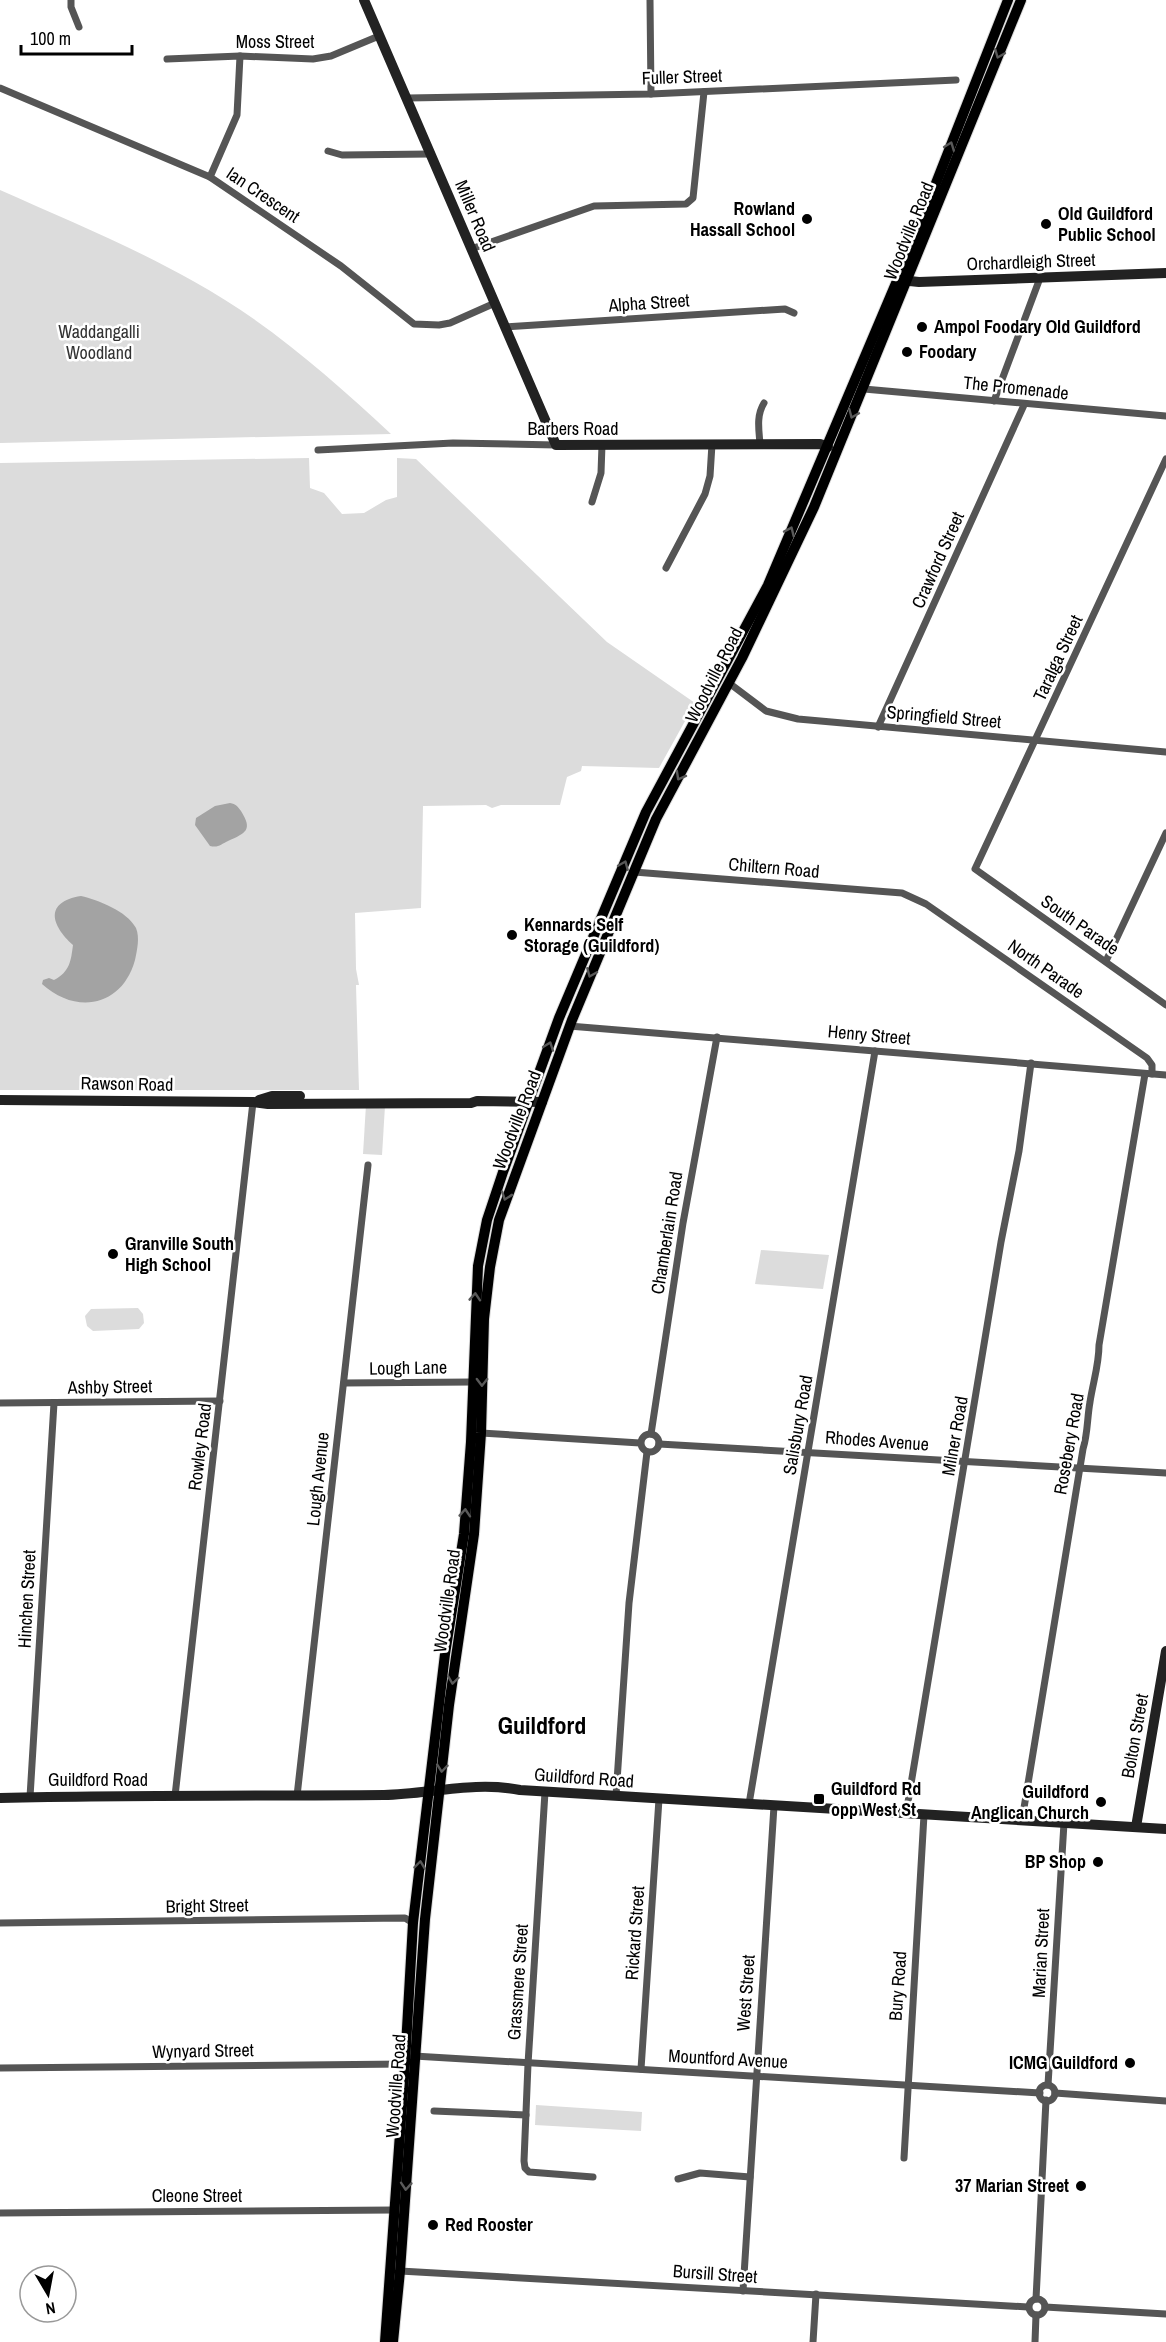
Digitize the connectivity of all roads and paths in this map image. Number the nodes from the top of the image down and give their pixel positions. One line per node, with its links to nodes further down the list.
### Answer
1 (72, 0): 6 (street)
2 (364, 0): 7 (street, Miller Road)
3 (650, 0): 13 (street)
4 (1008, 0): 21 (main road, Woodville Road, one-way to 4)
5 (1021, 0): 21 (main road, Woodville Road, one-way to 21)
6 (79, 27)
7 (380, 36): 8 (street, Moss Street); 14 (street, Miller Road)
8 (240, 57): 9 (street, Moss Street); 17 (street)
9 (167, 59)
10 (956, 80): 12 (street, Fuller Street)
11 (0, 88): 17 (street, Ian Crescent)
12 (704, 92): 13 (street, Fuller Street); 18 (street)
13 (651, 94): 14 (street, Fuller Street)
14 (408, 98): 16 (street, Miller Road)
15 (328, 151): 16 (street)
16 (431, 154): 18 (street, Miller Road)
17 (210, 177): 22 (street, Ian Crescent)
18 (471, 249): 22 (street, Miller Road)
19 (1166, 273): 20 (street, Orchardleigh Street)
20 (1040, 278): 21 (street, Orchardleigh Street); 26 (street)
21 (902, 281): 25 (main road, Woodville Road); 34 (main road, Woodville Road)
22 (495, 303): 24 (street, Miller Road)
23 (795, 314): 24 (street, Alpha Street)
24 (505, 327): 32 (street, Miller Road)
25 (864, 389): 26 (street, The Promenade); 39 (main road, Woodville Road, one-way to 39)
26 (994, 401): 28 (street, The Promenade)
27 (764, 403): 31 (street)
28 (1024, 405): 29 (street, The Promenade); 41 (street, Crawford Street)
29 (1166, 416)
30 (712, 444): 31 (street, Barbers Road); 33 (street, Barbers Road); 38 (street)
31 (760, 444): 34 (street, Barbers Road)
32 (556, 445): 33 (street, Barbers Road); 35 (street, Barbers Road)
33 (602, 445): 37 (street)
34 (828, 447): 40 (main road, Woodville Road, one-way to 34)
35 (318, 450)
36 (1166, 459): 42 (street, Taralga Street)
37 (592, 502)
38 (666, 568)
39 (729, 683): 40 (main road, Woodville Road); 41 (street, Springfield Street)
40 (702, 723): 46 (main road, Woodville Road, one-way to 46); 57 (main road, Woodville Road, one-way to 40)
41 (878, 727): 42 (street, Springfield Street)
42 (1036, 740): 43 (street, Springfield Street); 45 (street, Taralga Street)
43 (1166, 752)
44 (1166, 833): 48 (street)
45 (975, 869): 48 (street, South Parade)
46 (634, 872): 47 (street, Chiltern Road); 50 (main road, Woodville Road, one-way to 50)
47 (912, 896): 54 (street, North Parade)
48 (1106, 961): 49 (street, South Parade)
49 (1166, 1005)
50 (569, 1026): 51 (street, Henry Street); 59 (main road, Woodville Road)
51 (717, 1037): 52 (street, Henry Street); 67 (street, Chamberlain Road)
52 (876, 1051): 53 (street, Henry Street); 71 (street, Salisbury Road)
53 (1031, 1064): 54 (street, Henry Street); 72 (street, Milner Road)
54 (1149, 1074): 55 (street, Henry Street); 73 (street, Rosebery Road)
55 (1166, 1075)
56 (0, 1100): 58 (street, Rawson Road)
57 (529, 1101): 58 (street, Rawson Road); 59 (street, Rawson Road); 61 (main road, Woodville Road, one-way to 57)
58 (253, 1102): 63 (street, Rowley Road)
59 (542, 1102): 66 (main road, Woodville Road, one-way to 66)
60 (368, 1165): 62 (street, Lough Avenue)
61 (472, 1382): 62 (street, Lough Lane); 76 (main road, Woodville Road, one-way to 61)
62 (344, 1383): 79 (street, Lough Avenue)
63 (220, 1401): 64 (street, Ashby Street); 78 (street, Rowley Road)
64 (54, 1402): 65 (street, Ashby Street); 81 (street, Hinchen Street)
65 (0, 1403)
66 (481, 1433): 68 (street); 76 (main road, Woodville Road, one-way to 76)
67 (651, 1434): 68 (street); 69 (street)
68 (640, 1443): 70 (street)
69 (659, 1444): 70 (street); 71 (street, Rhodes Avenue)
70 (647, 1452): 80 (street)
71 (808, 1452): 72 (street, Rhodes Avenue); 84 (street, Salisbury Road)
72 (966, 1462): 73 (street, Rhodes Avenue); 86 (street, Milner Road)
73 (1080, 1468): 74 (street, Rhodes Avenue); 88 (street, Rosebery Road)
74 (1166, 1473)
75 (1166, 1652): 90 (street, Bolton Street)
76 (434, 1790): 77 (street, Guildford Road); 79 (street, Guildford Road); 93 (main road, Woodville Road, one-way to 76); 94 (main road, Woodville Road)
77 (545, 1792): 80 (street, Guildford Road); 96 (street, Grassmere Street)
78 (175, 1796): 79 (street, Guildford Road); 81 (street, Guildford Road)
79 (297, 1796)
80 (616, 1796): 83 (street, Guildford Road)
81 (30, 1797): 82 (street, Guildford Road)
82 (0, 1798)
83 (659, 1799): 84 (street, Guildford Road); 98 (street, Rickard Street)
84 (749, 1804): 85 (street, Guildford Road)
85 (774, 1806): 86 (street, Guildford Road); 99 (street, West Street)
86 (906, 1814): 87 (street, Guildford Road)
87 (924, 1815): 88 (street, Guildford Road); 100 (street, Bury Road)
88 (1022, 1820): 89 (street, Guildford Road)
89 (1064, 1822): 90 (street, Guildford Road); 101 (street, Marian Street)
90 (1136, 1827): 91 (street, Guildford Road)
91 (1166, 1829)
92 (0, 1923): 93 (street, Bright Street)
93 (412, 1923): 95 (main road, Woodville Road)
94 (414, 2056): 96 (street, Mountford Avenue); 114 (main road, Woodville Road, one-way to 114)
95 (405, 2064): 97 (street, Wynyard Street); 112 (main road, Woodville Road)
96 (528, 2064): 98 (street, Mountford Avenue); 107 (street, Grassmere Street)
97 (0, 2068)
98 (641, 2069): 99 (street, Mountford Avenue)
99 (756, 2076): 100 (street, Mountford Avenue); 110 (street, West Street)
100 (907, 2085): 102 (street, Mountford Avenue); 108 (street, Bury Road)
101 (1048, 2085): 102 (street); 103 (street)
102 (1040, 2092): 104 (street)
103 (1055, 2093): 104 (street); 105 (street)
104 (1046, 2100): 117 (street)
105 (1166, 2101)
106 (434, 2111): 107 (street)
107 (526, 2115): 109 (street, Grassmere Street)
108 (904, 2158)
109 (593, 2177)
110 (750, 2177): 111 (street); 115 (street, West Street)
111 (678, 2179)
112 (394, 2210): 113 (street, Cleone Street); 122 (main road, Woodville Road)
113 (0, 2212)
114 (400, 2271): 115 (street, Bursill Street); 123 (main road, Woodville Road)
115 (743, 2291): 116 (street, Bursill Street)
116 (816, 2294): 118 (street, Bursill Street); 124 (street)
117 (1036, 2299): 118 (street); 119 (street)
118 (1028, 2307): 121 (street)
119 (1045, 2307): 120 (street); 121 (street)
120 (1166, 2314)
121 (1036, 2316): 125 (street)
122 (385, 2342)
123 (393, 2342)
124 (813, 2342)
125 (1035, 2342)

